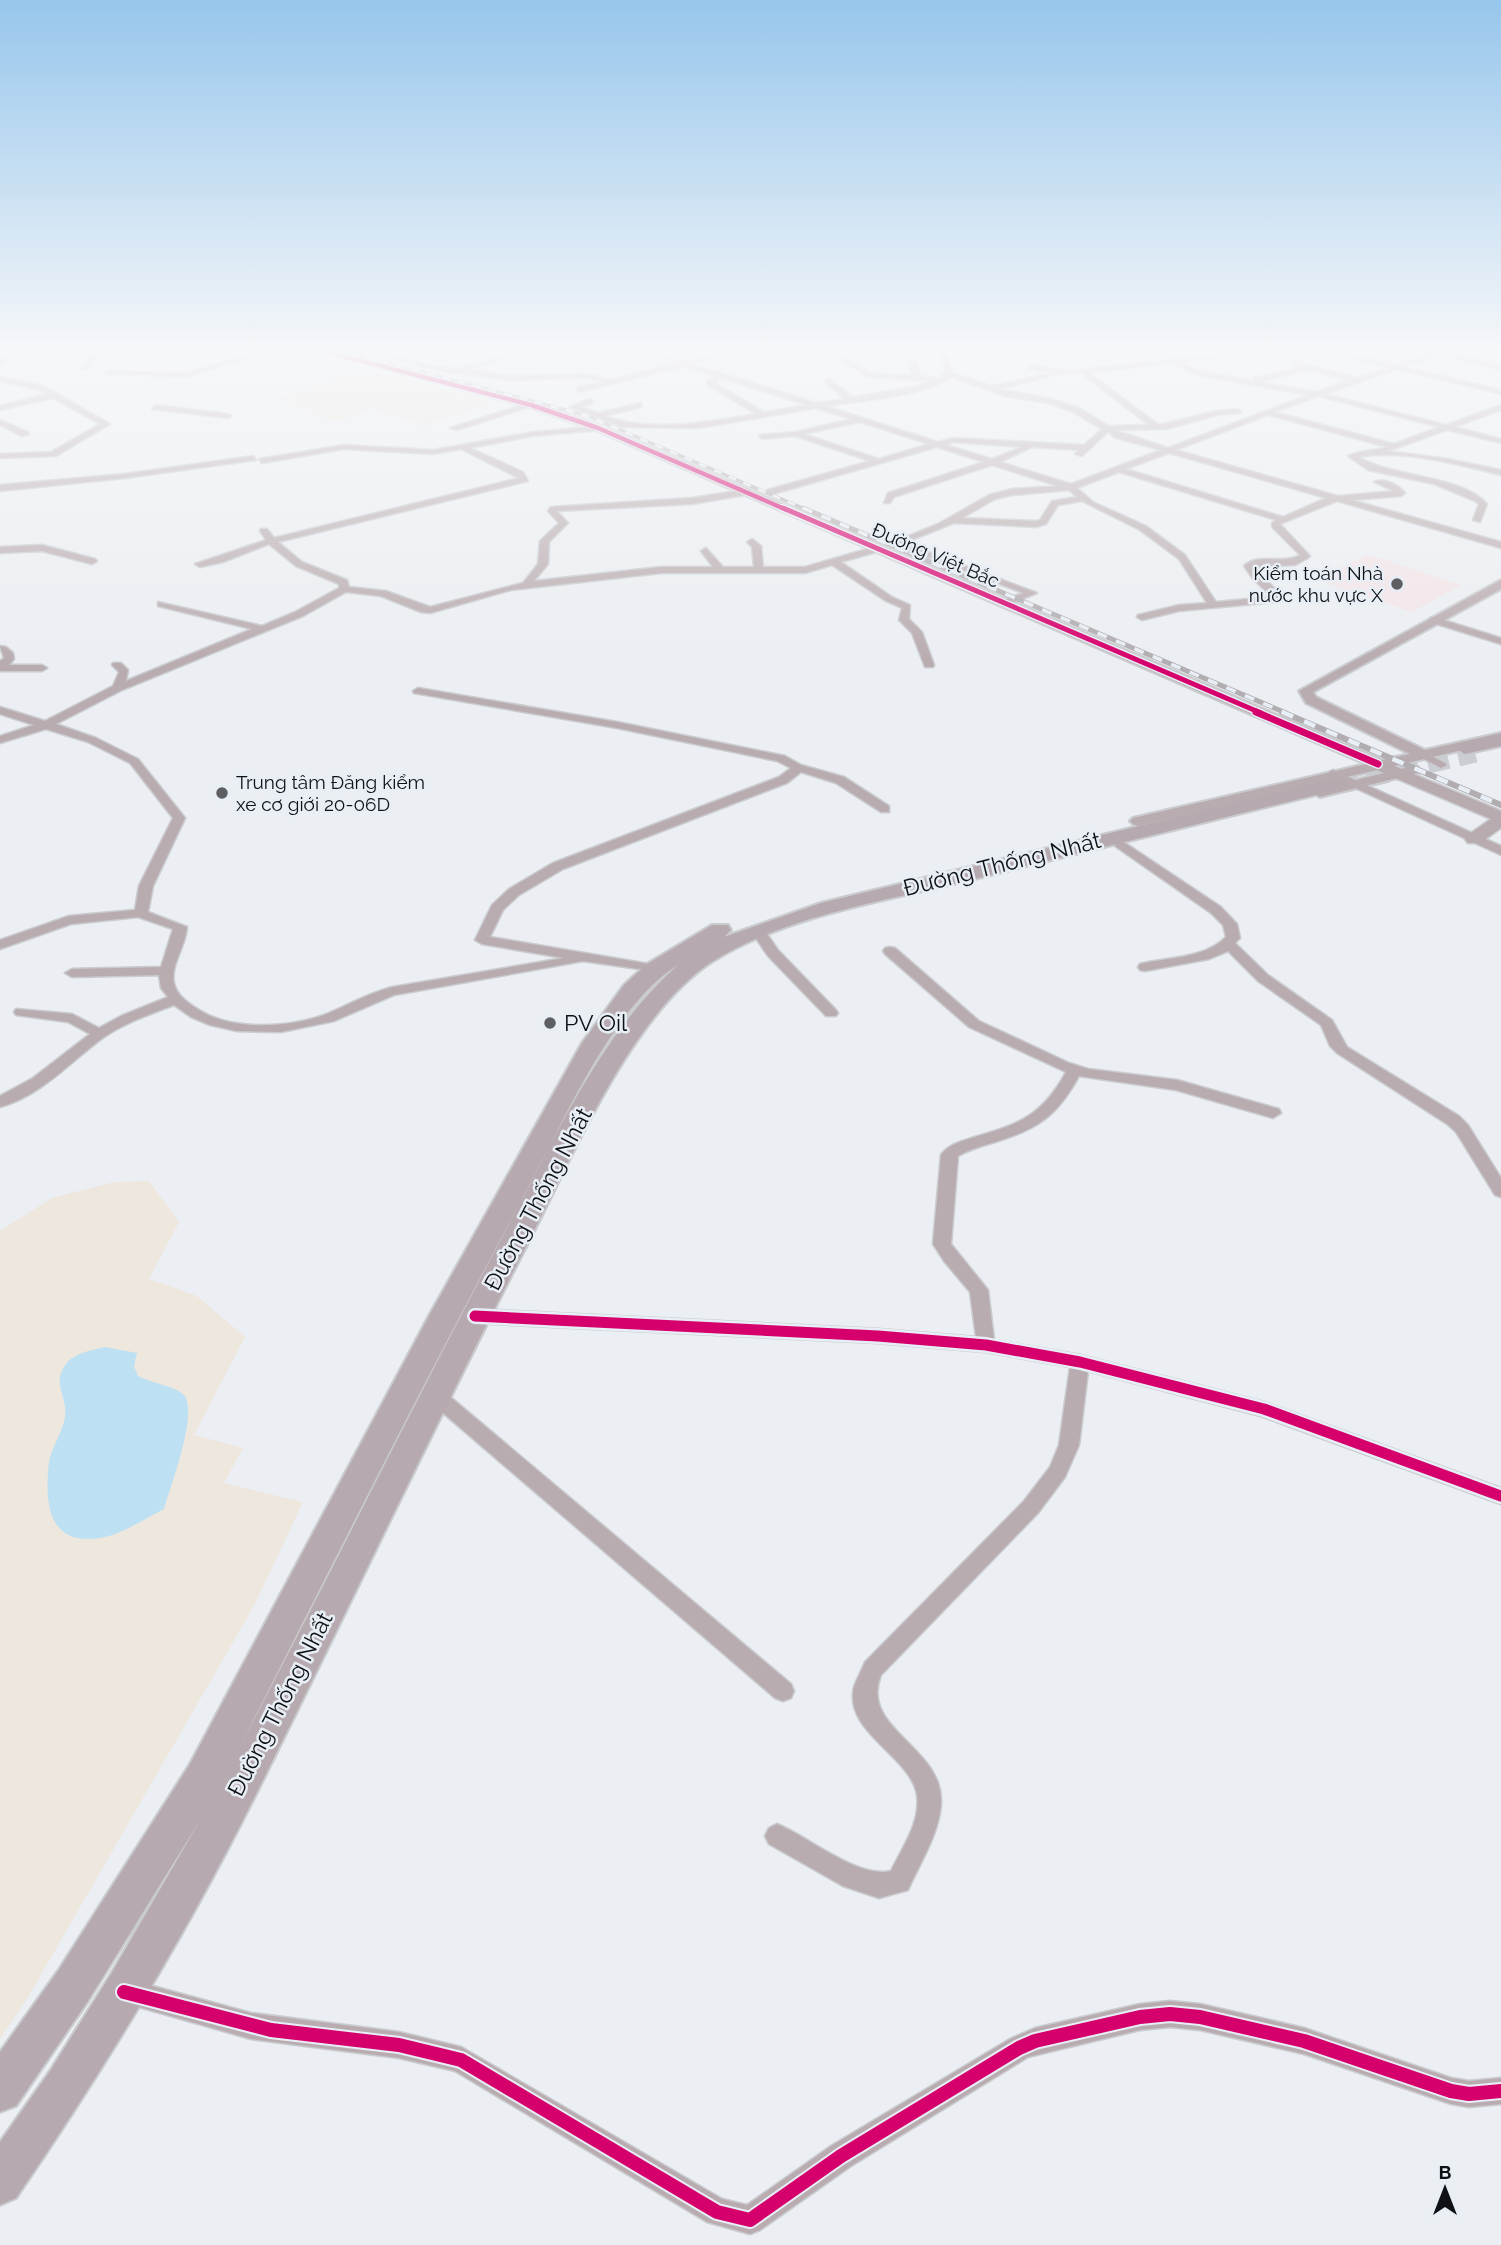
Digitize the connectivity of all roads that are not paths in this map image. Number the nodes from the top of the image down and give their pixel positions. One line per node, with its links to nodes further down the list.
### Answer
1 (54, 453): 13 (street)
2 (302, 453): 22 (street)
3 (475, 453): 32 (street)
4 (663, 453): 23 (street, Đường Việt Bắc)
5 (853, 453): 14 (street)
6 (904, 453): 14 (street)
7 (964, 453): 16 (street)
8 (1014, 453): 16 (street)
9 (1164, 453): 18 (street)
10 (1180, 453): 26 (street)
11 (1378, 453): 12 (street)
12 (1375, 454): 17 (street); 30 (street)
13 (0, 456)
14 (878, 461): 24 (street)
15 (1501, 461): 17 (street)
16 (992, 462): 21 (street); 27 (street)
17 (1486, 468): 19 (street)
18 (1118, 470): 21 (street); 28 (street)
19 (1501, 473)
20 (1378, 482): 26 (street)
21 (1071, 487): 25 (street); 29 (street)
22 (0, 488)
23 (748, 492): 35 (street, Đường Việt Bắc); 44 (street)
24 (770, 492)
25 (1084, 498): 29 (street); 48 (street)
26 (1331, 499): 28 (street); 34 (street)
27 (887, 502)
28 (1282, 519): 48 (street)
29 (954, 520): 46 (street)
30 (1477, 520)
31 (264, 531): 32 (street)
32 (271, 541): 40 (street); 45 (street)
33 (752, 542): 42 (street)
34 (1501, 545)
35 (877, 549): 39 (street); 46 (street, Đường Việt Bắc)
36 (0, 550): 38 (street)
37 (706, 551): 41 (street)
38 (92, 561)
39 (834, 562): 42 (street); 54 (street)
40 (200, 564)
41 (720, 570): 42 (street); 44 (street)
42 (759, 571)
43 (1501, 584): 50 (street)
44 (526, 585): 45 (street)
45 (344, 589): 51 (street)
46 (1004, 603): 66 (street, Đường Việt Bắc)
47 (161, 604): 51 (street)
48 (1213, 604): 49 (street)
49 (1142, 617)
50 (1434, 620): 52 (street); 65 (street)
51 (264, 629): 58 (street)
52 (1501, 641)
53 (2, 649): 56 (street)
54 (929, 665)
55 (117, 666): 58 (street)
56 (0, 667): 57 (street)
57 (42, 668)
58 (118, 688): 61 (street)
59 (418, 691): 68 (street)
60 (0, 710): 61 (street)
61 (48, 724): 63 (street); 76 (street)
62 (1501, 738): 64 (highway); 65 (street)
63 (0, 740)
64 (1501, 749): 67 (street)
65 (1424, 755): 66 (street); 67 (street)
66 (1378, 764): 69 (main road, Đường Việt Bắc); 70 (street)
67 (1441, 765): 69 (street)
68 (797, 767): 71 (street); 81 (street)
69 (1399, 773): 70 (street); 72 (main road, Đường Việt Bắc)
70 (1338, 781): 73 (highway, Đường Thống Nhất); 74 (street)
71 (885, 809)
72 (1501, 819): 74 (main road)
73 (1135, 831): 77 (highway, Đường Thống Nhất); 78 (street); 84 (highway, Đường Thống Nhất)
74 (1474, 839): 75 (street)
75 (1501, 851)
76 (141, 913): 79 (street); 83 (street)
77 (758, 931): 84 (highway, Đường Thống Nhất); 88 (street)
78 (1228, 944): 82 (street); 93 (street)
79 (0, 945)
80 (890, 951): 90 (street)
81 (590, 957): 84 (street); 86 (street)
82 (1145, 967)
83 (168, 971): 85 (street); 86 (street)
84 (667, 972): 94 (highway, Đường Thống Nhất)
85 (72, 973)
86 (177, 999): 89 (street)
87 (22, 1012): 89 (street)
88 (831, 1013)
89 (100, 1034): 91 (street)
90 (1074, 1070): 92 (street); 95 (street)
91 (0, 1102)
92 (1273, 1113)
93 (1501, 1191)
94 (460, 1315): 95 (street); 97 (highway, Đường Thống Nhất); 102 (highway, Đường Thống Nhất)
95 (986, 1345): 96 (street)
96 (1080, 1362): 98 (street); 100 (street)
97 (435, 1395): 99 (street); 101 (highway, Đường Thống Nhất)
98 (1501, 1496)
99 (783, 1691)
100 (778, 1836)
101 (124, 1992): 103 (street); 104 (highway, Đường Thống Nhất)
102 (0, 2090)
103 (1501, 2091)
104 (0, 2182)

